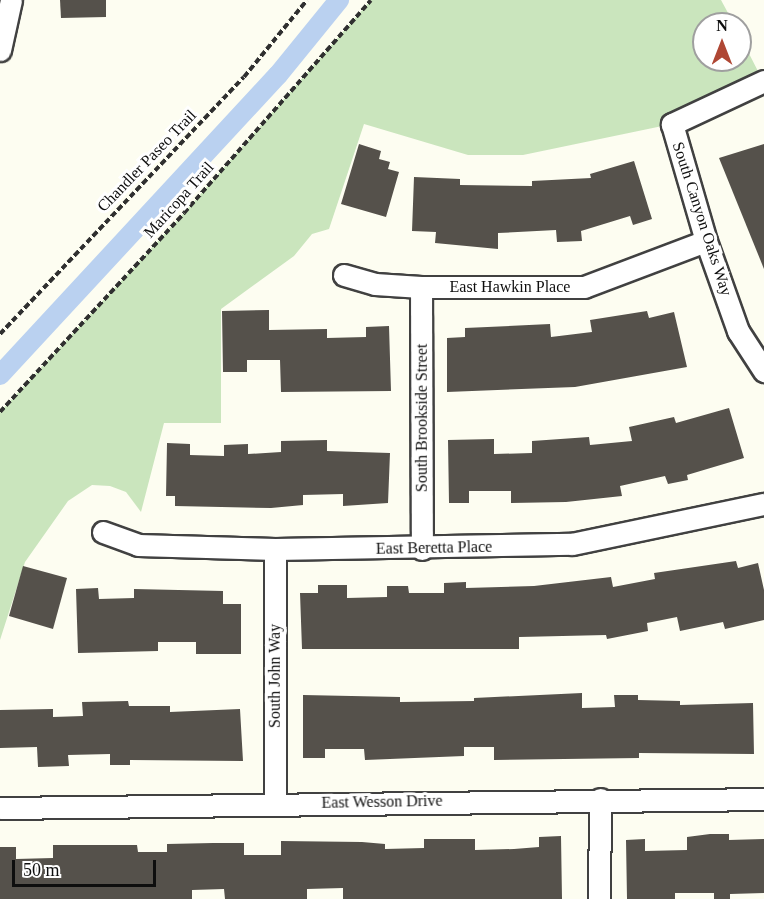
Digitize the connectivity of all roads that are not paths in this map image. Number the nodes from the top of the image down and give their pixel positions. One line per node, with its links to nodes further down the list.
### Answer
1 (11, 0): 2 (street)
2 (0, 50)
3 (764, 81): 4 (street, South Canyon Oaks Way)
4 (706, 241): 6 (street, East Hawkin Place); 7 (street, South Canyon Oaks Way)
5 (344, 275): 6 (street, East Hawkin Place)
6 (421, 287): 11 (street, South Brookside Street)
7 (764, 371)
8 (764, 504): 11 (street, East Beretta Place)
9 (103, 532): 10 (street, East Beretta Place)
10 (275, 549): 11 (street, East Beretta Place); 14 (street, South John Way)
11 (422, 549)
12 (600, 799): 13 (street, East Wesson Drive); 14 (street, East Wesson Drive); 16 (street)
13 (764, 799)
14 (275, 804): 15 (street, East Wesson Drive)
15 (0, 808)
16 (599, 899)

